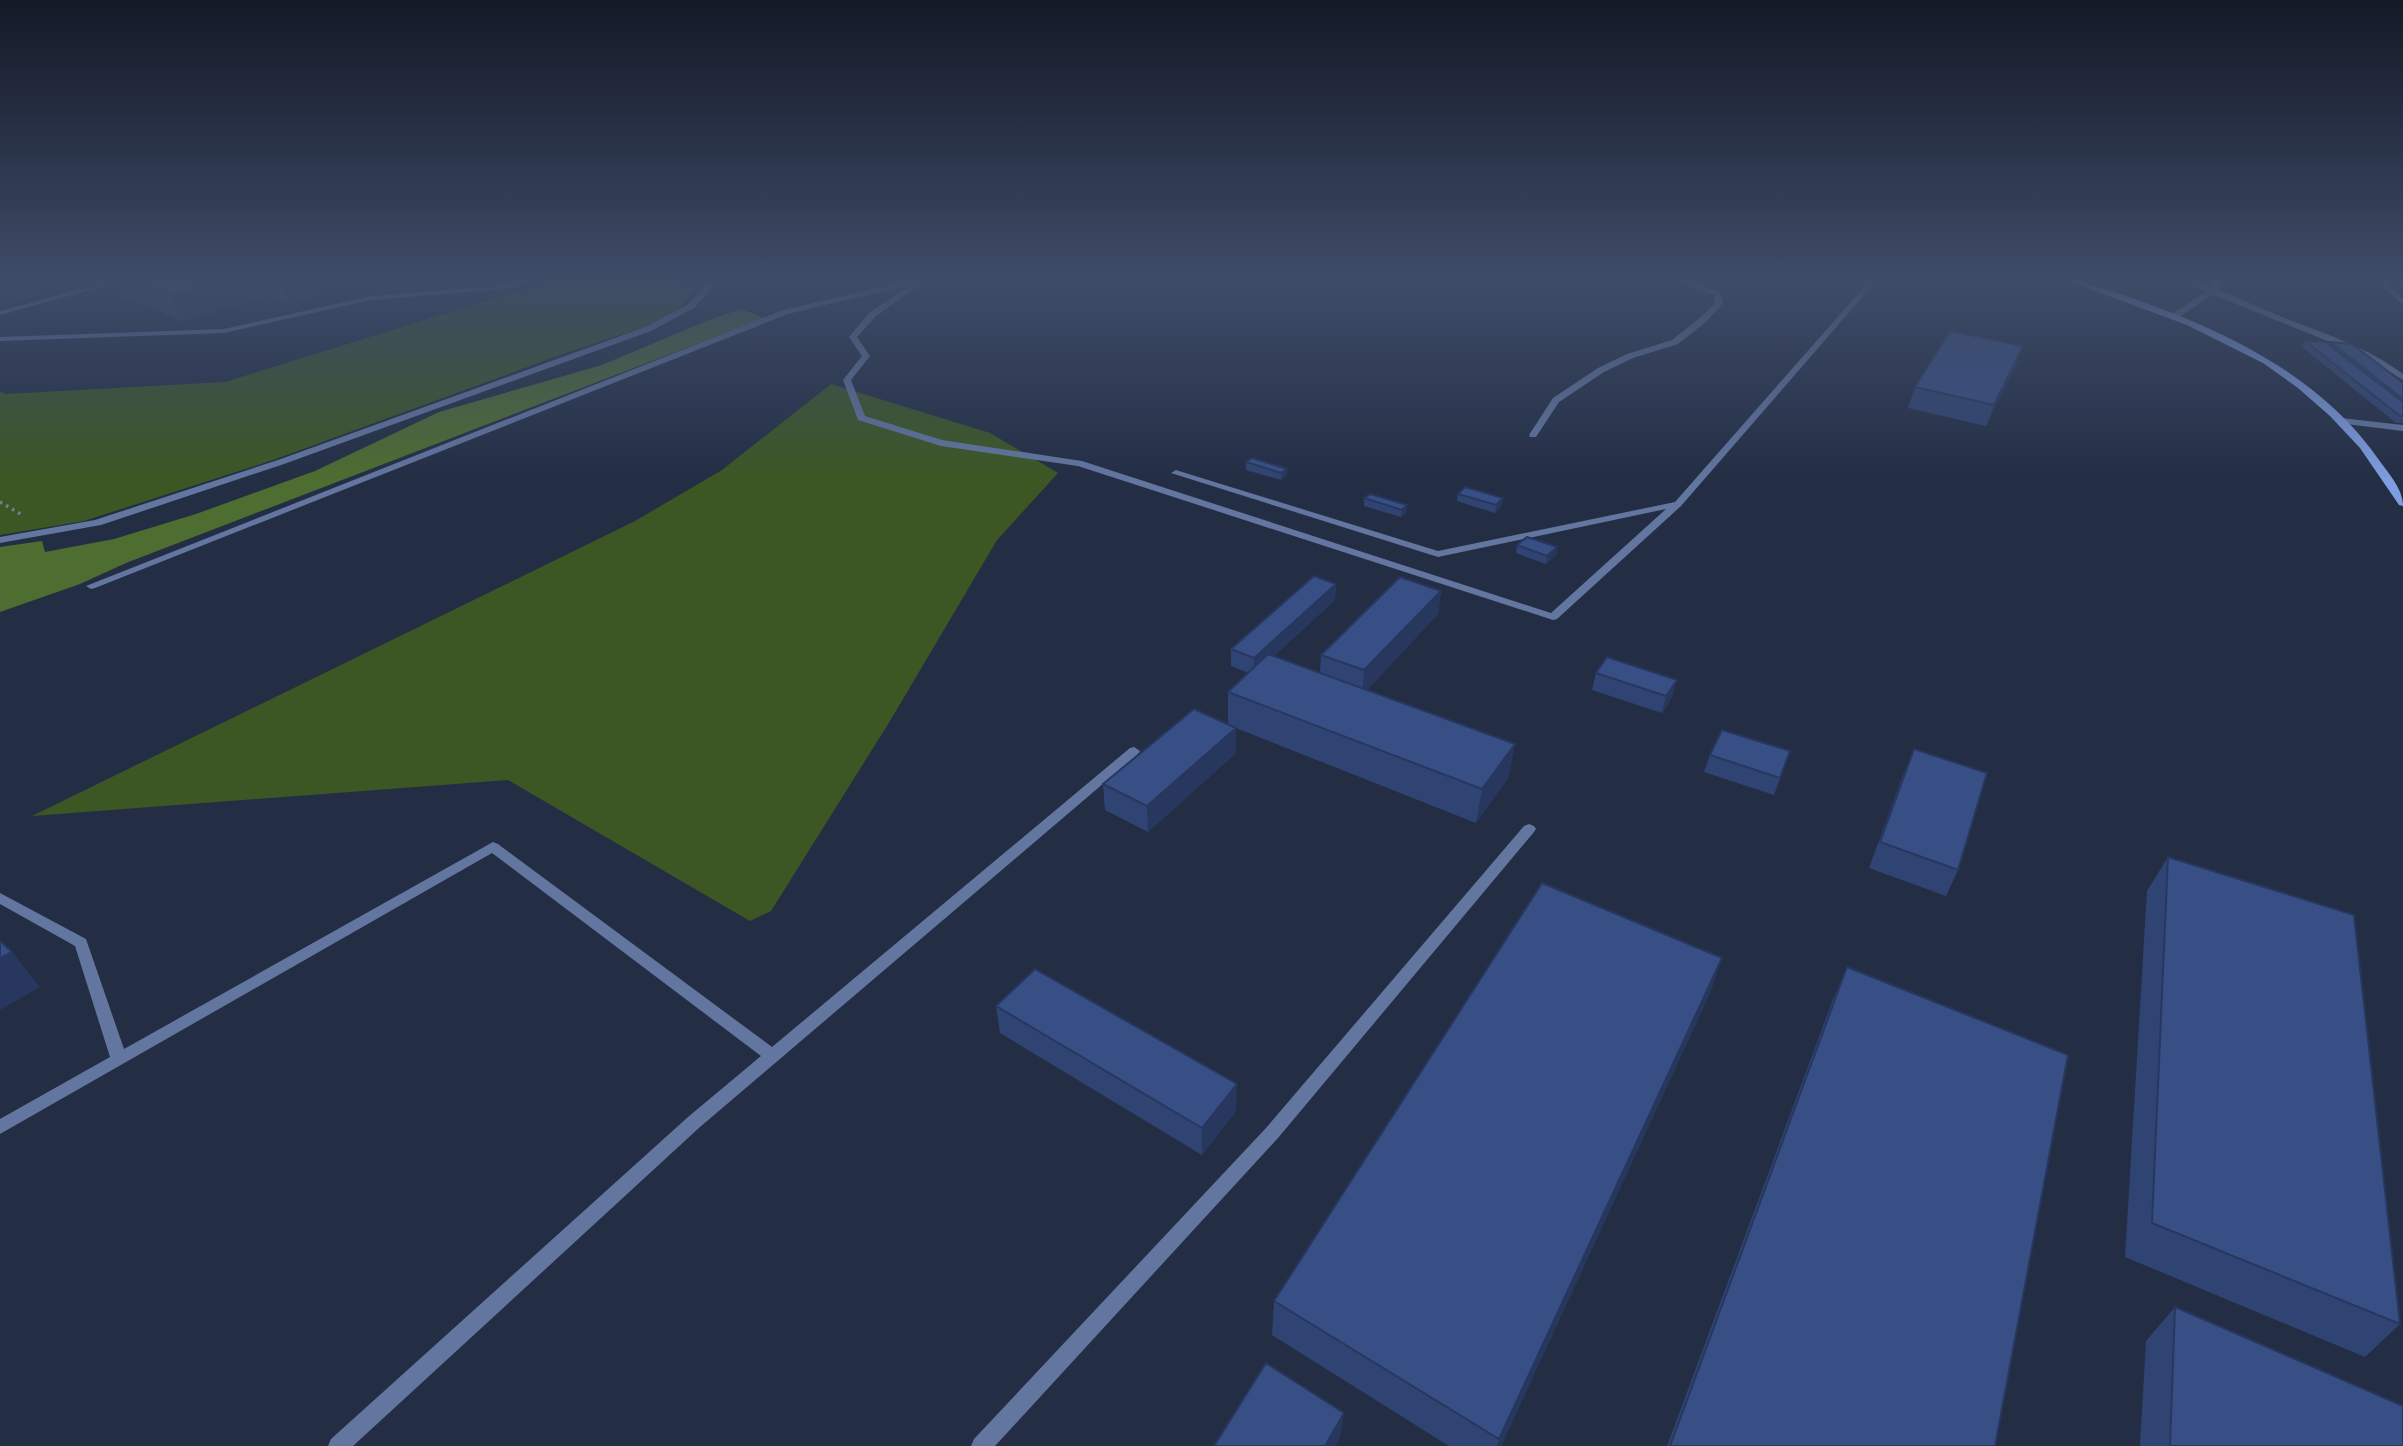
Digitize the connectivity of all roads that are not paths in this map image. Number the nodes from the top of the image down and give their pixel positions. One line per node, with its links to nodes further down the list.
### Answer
1 (600, 346): 15 (lane)
2 (699, 346): 16 (lane)
3 (859, 346): 14 (lane)
4 (1661, 346): 11 (lane)
5 (1816, 346): 14 (lane)
6 (2240, 346): 9 (main road)
7 (2345, 346): 8 (lane)
8 (2403, 378)
9 (2341, 421): 10 (lane); 13 (main road)
10 (2403, 428)
11 (1533, 435)
12 (1176, 472): 14 (lane)
13 (2403, 503)
14 (1678, 504)
15 (0, 540)
16 (91, 586)
17 (1134, 751): 20 (lane)
18 (1529, 829): 24 (lane)
19 (0, 898): 21 (lane)
20 (773, 1056): 21 (lane); 23 (lane)
21 (120, 1059): 22 (lane)
22 (0, 1126)
23 (338, 1446)
24 (981, 1446)

